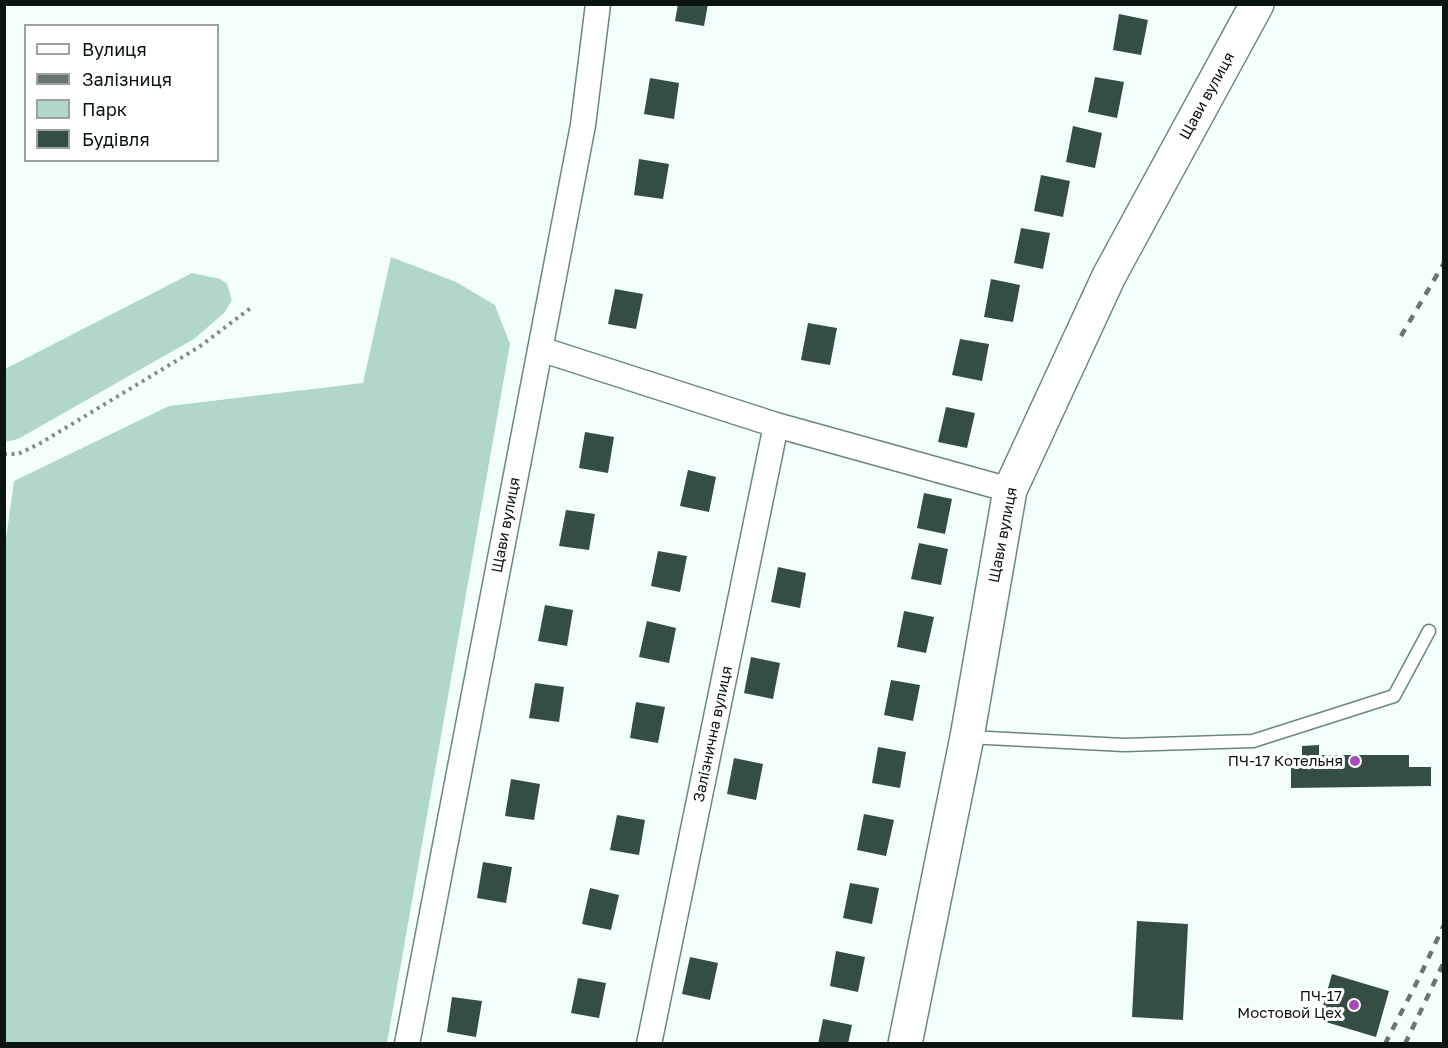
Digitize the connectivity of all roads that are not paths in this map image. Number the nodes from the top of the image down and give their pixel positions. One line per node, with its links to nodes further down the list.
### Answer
1 (598, 4): 3 (street, Щави вулиця)
2 (1257, 4): 5 (main road, Щави вулиця)
3 (540, 349): 4 (street); 8 (street, Щави вулиця)
4 (776, 425): 5 (street); 9 (street, Залізнична вулиця)
5 (1010, 490): 7 (main road, Щави вулиця)
6 (1429, 631): 7 (lane)
7 (967, 737): 10 (main road, Щави вулиця)
8 (407, 1044)
9 (649, 1044)
10 (905, 1044)

